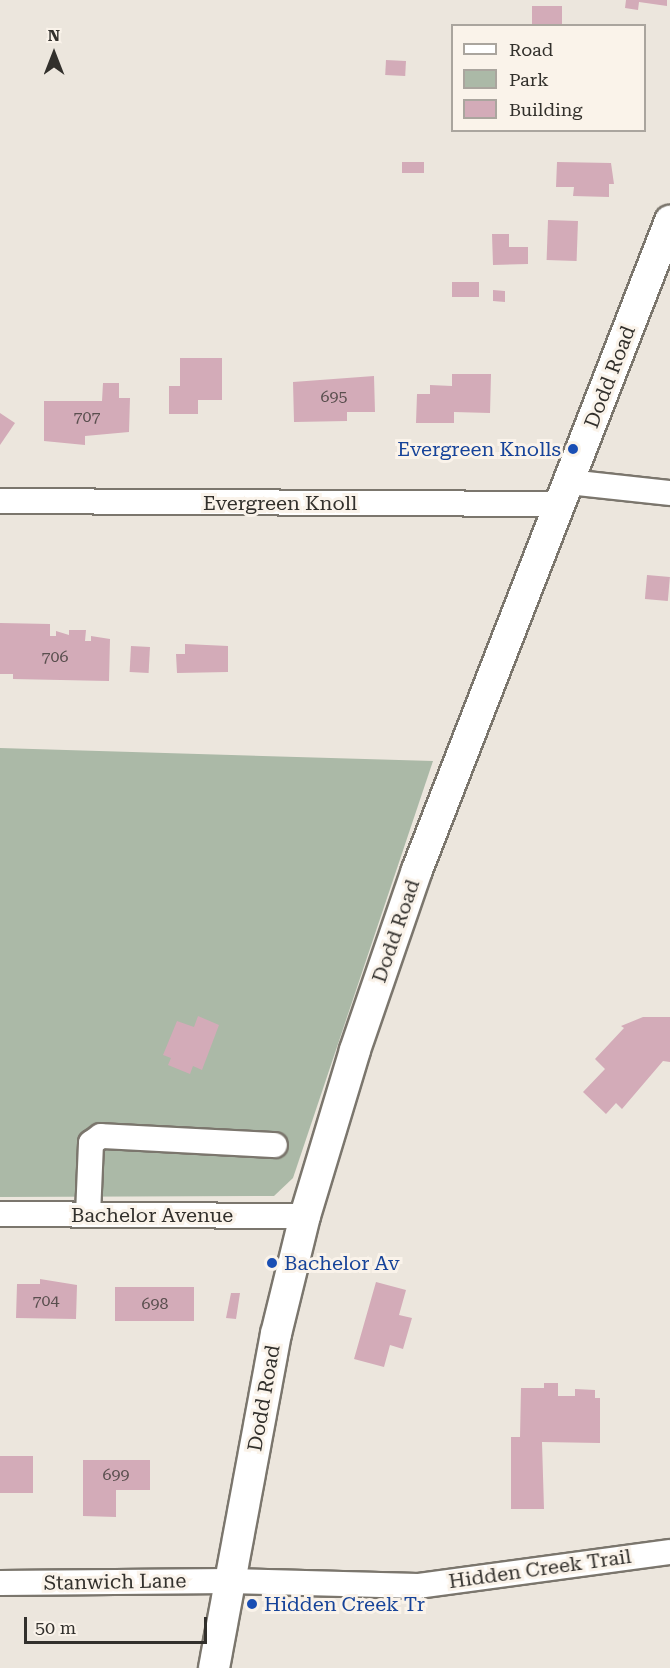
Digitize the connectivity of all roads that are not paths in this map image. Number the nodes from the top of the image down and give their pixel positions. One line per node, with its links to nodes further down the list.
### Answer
1 (670, 221): 2 (main road, Dodd Road)
2 (565, 493): 3 (street, Evergreen Knoll); 4 (street, Evergreen Knoll); 8 (main road, Dodd Road)
3 (670, 493)
4 (0, 501)
5 (275, 1145): 7 (street)
6 (0, 1214): 7 (street, Bachelor Avenue)
7 (88, 1215): 8 (street, Bachelor Avenue)
8 (305, 1216): 10 (main road, Dodd Road)
9 (670, 1552): 10 (street, Hidden Creek Trail)
10 (230, 1581): 11 (street, Stanwich Lane); 12 (main road, Dodd Road)
11 (0, 1583)
12 (214, 1668)

